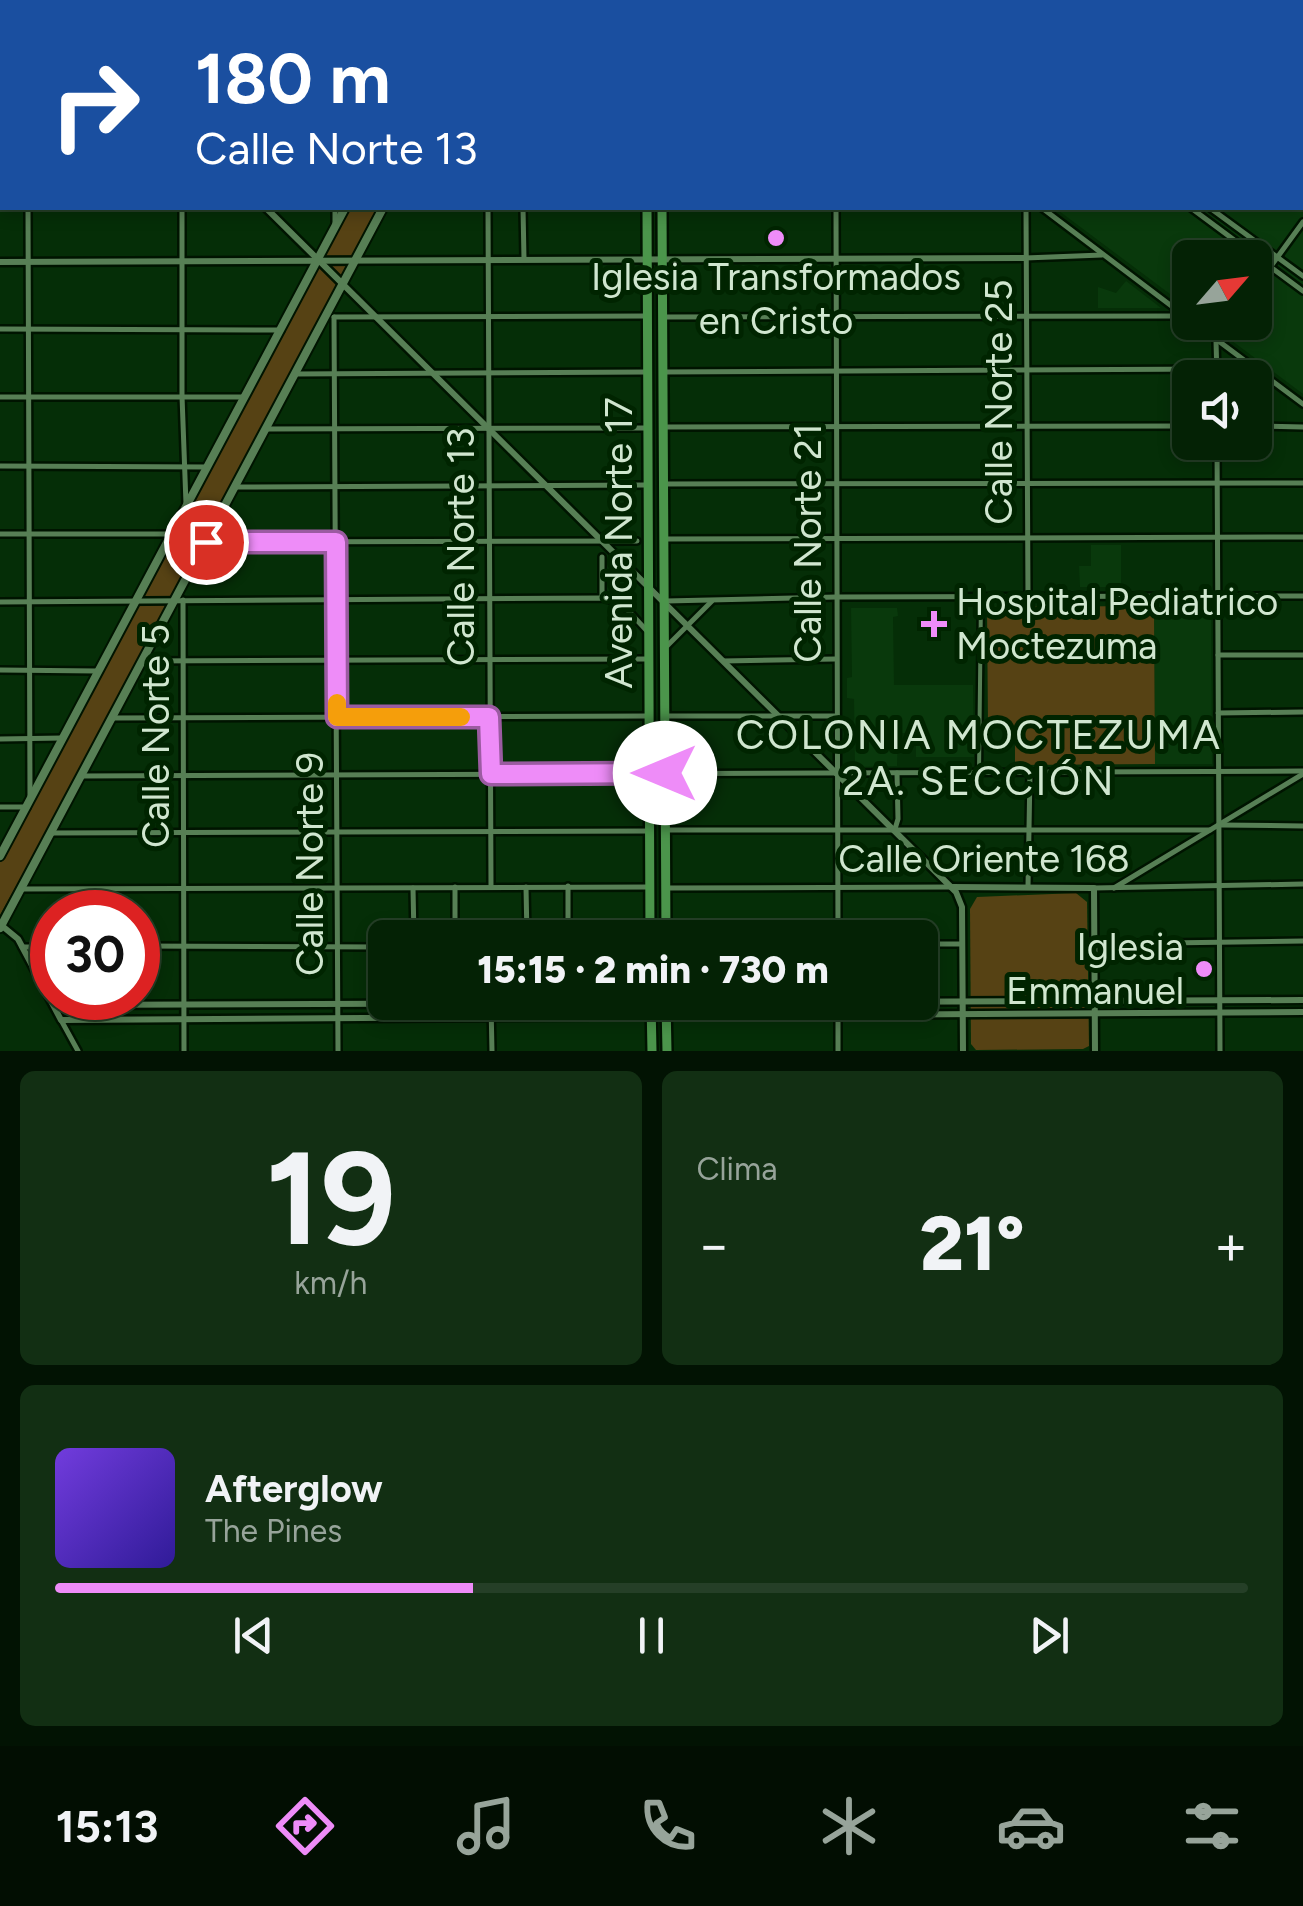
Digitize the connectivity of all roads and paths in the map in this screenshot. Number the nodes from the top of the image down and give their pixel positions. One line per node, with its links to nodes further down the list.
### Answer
1 (28, 210): 29 (street)
2 (182, 210): 30 (street)
3 (268, 210): 25 (street)
4 (335, 210): 17 (street)
5 (345, 210): 17 (main road)
6 (382, 210): 28 (main road)
7 (488, 210): 26 (street, Calle Norte 13)
8 (524, 210): 27 (street)
9 (647, 210): 21 (main road, Avenida Norte 17)
10 (662, 210): 22 (main road, Avenida Norte 17)
11 (836, 210): 23 (street, Calle Norte 21)
12 (1026, 210): 24 (street, Calle Norte 25)
13 (1045, 210): 19 (street)
14 (1194, 210): 18 (street)
15 (1213, 210): 20 (street)
16 (1303, 222): 20 (street)
17 (335, 228): 25 (main road)
18 (1235, 240)
19 (1106, 255): 24 (street); 37 (street)
20 (1278, 257): 32 (street); 34 (street)
21 (648, 258): 22 (street); 27 (street); 39 (main road, Avenida Norte 17)
22 (662, 258): 23 (street); 40 (main road, Avenida Norte 17)
23 (836, 258): 24 (street); 41 (street, Calle Norte 21)
24 (1025, 258): 42 (street, Calle Norte 25)
25 (318, 259): 28 (street); 30 (street); 35 (street); 49 (main road)
26 (488, 259): 27 (street); 28 (street); 44 (street, Calle Norte 13)
27 (524, 259)
28 (356, 260): 35 (main road)
29 (28, 261): 30 (street); 31 (street); 46 (street)
30 (181, 261): 47 (street)
31 (0, 262)
32 (1272, 265)
33 (1272, 267): 36 (street)
34 (1303, 276)
35 (344, 284): 38 (main road); 43 (street)
36 (1303, 291)
37 (1172, 307)
38 (330, 316): 43 (street); 59 (main road); 60 (street, Calle Norte 9)
39 (648, 316): 44 (street); 54 (main road, Avenida Norte 17)
40 (662, 317): 41 (street); 55 (main road, Avenida Norte 17)
41 (835, 317): 42 (street); 56 (street, Calle Norte 21)
42 (1026, 317): 45 (street); 53 (street, Calle Norte 25)
43 (378, 318): 44 (street); 57 (street)
44 (488, 318): 58 (street, Calle Norte 13)
45 (1172, 320)
46 (28, 328): 47 (street); 48 (street); 62 (street)
47 (181, 328): 49 (street); 61 (street)
48 (0, 329)
49 (280, 330): 63 (main road)
50 (1216, 340): 51 (street); 65 (street)
51 (1216, 360)
52 (1172, 369): 53 (street)
53 (1026, 370): 56 (street); 69 (street, Calle Norte 25)
54 (648, 372): 58 (street); 72 (main road, Avenida Norte 17)
55 (662, 372): 56 (street); 68 (main road, Avenida Norte 17)
56 (835, 372): 73 (street, Calle Norte 21)
57 (432, 373): 58 (street); 60 (street); 75 (street)
58 (488, 373): 75 (street, Calle Norte 13)
59 (295, 374): 60 (street); 71 (main road)
60 (336, 374): 74 (street, Calle Norte 9)
61 (182, 396): 62 (street); 63 (street); 79 (street)
62 (28, 397): 64 (street); 77 (street)
63 (245, 397): 80 (main road)
64 (0, 398)
65 (1303, 404)
66 (1172, 426): 69 (street)
67 (1272, 426): 70 (street)
68 (663, 427): 73 (street); 84 (main road, Avenida Norte 17)
69 (1028, 427): 73 (street); 81 (street, Calle Norte 25)
70 (1303, 427)
71 (266, 428): 74 (street); 90 (main road)
72 (648, 428): 75 (street); 88 (main road, Avenida Norte 17)
73 (835, 428): 85 (street, Calle Norte 21)
74 (336, 430): 75 (street); 89 (street, Calle Norte 9)
75 (489, 430): 86 (street, Calle Norte 13); 87 (street)
76 (1217, 460): 82 (street)
77 (29, 465): 78 (street); 79 (street); 93 (street)
78 (0, 466)
79 (183, 466): 80 (street); 91 (street)
80 (208, 467): 91 (main road)
81 (1028, 483): 82 (street); 85 (street); 96 (street, Calle Norte 25)
82 (1217, 483): 83 (street); 97 (street)
83 (1303, 483)
84 (663, 484): 85 (street); 98 (main road, Avenida Norte 17)
85 (836, 484): 99 (street, Calle Norte 21)
86 (489, 485): 87 (street); 89 (street); 100 (street, Calle Norte 13)
87 (546, 485): 88 (street); 104 (street)
88 (648, 485): 106 (main road, Avenida Norte 17)
89 (336, 486): 90 (street); 103 (street, Calle Norte 9)
90 (236, 487): 102 (main road)
91 (186, 507): 94 (main road)
92 (0, 534): 93 (street)
93 (29, 534): 94 (street); 117 (street)
94 (172, 534): 118 (main road)
95 (1303, 537): 97 (street)
96 (1027, 538): 97 (street); 99 (street); 111 (street, Calle Norte 25)
97 (1217, 538): 107 (street)
98 (664, 539): 99 (street); 119 (main road, Avenida Norte 17)
99 (836, 539): 109 (street, Calle Norte 21)
100 (488, 540): 103 (street); 104 (street); 114 (street, Calle Norte 13)
101 (637, 541): 104 (street)
102 (206, 542): 103 (street); 115 (main road)
103 (336, 542): 116 (street, Calle Norte 9)
104 (603, 542): 106 (street)
105 (602, 557): 112 (street)
106 (649, 588): 119 (street); 122 (main road, Avenida Norte 17)
107 (1218, 596): 108 (street); 111 (street); 124 (street)
108 (1303, 596)
109 (836, 597): 110 (street); 113 (street); 127 (street, Calle Norte 21)
110 (981, 597): 111 (street); 150 (street)
111 (1028, 597)
112 (602, 598): 114 (street); 122 (street)
113 (714, 598): 119 (street); 121 (street)
114 (489, 599): 116 (street); 129 (street, Calle Norte 13)
115 (180, 600): 116 (street); 118 (street); 130 (main road); 131 (street, Calle Norte 5)
116 (336, 600): 128 (street, Calle Norte 9)
117 (30, 601): 118 (street); 120 (street); 134 (street)
118 (136, 601): 135 (main road)
119 (664, 601): 121 (street); 123 (main road, Avenida Norte 17)
120 (0, 602)
121 (688, 626): 123 (street); 132 (street)
122 (650, 633): 126 (main road, Avenida Norte 17)
123 (664, 649): 139 (main road, Avenida Norte 17)
124 (1218, 655): 125 (street); 137 (street)
125 (1303, 656)
126 (650, 659): 129 (street); 138 (main road, Avenida Norte 17)
127 (836, 659): 132 (street); 140 (street, Calle Norte 21)
128 (336, 660): 129 (street); 131 (street); 142 (street, Calle Norte 9)
129 (489, 660): 143 (street, Calle Norte 13)
130 (142, 661): 131 (street); 144 (main road)
131 (183, 661): 141 (street, Calle Norte 5)
132 (723, 661): 145 (street)
133 (0, 670): 134 (street)
134 (29, 670): 135 (street); 147 (street)
135 (99, 670): 148 (main road)
136 (1303, 712): 137 (street)
137 (1218, 713): 149 (street)
138 (650, 716): 143 (street); 153 (main road, Avenida Norte 17)
139 (664, 716): 145 (street); 154 (main road, Avenida Norte 17)
140 (837, 716): 145 (street); 155 (street, Calle Norte 21)
141 (183, 717): 142 (street); 144 (street); 160 (street, Calle Norte 5)
142 (337, 717): 143 (street); 157 (street, Calle Norte 9)
143 (489, 717): 158 (street, Calle Norte 13)
144 (112, 718): 159 (main road)
145 (780, 718): 155 (street)
146 (0, 738): 147 (street)
147 (29, 738): 148 (street); 161 (street)
148 (63, 738): 161 (main road)
149 (1218, 770): 151 (street); 152 (street); 163 (street)
150 (979, 772): 151 (street); 156 (street)
151 (1030, 772): 165 (street)
152 (1303, 772): 163 (street)
153 (650, 773): 154 (street); 158 (street); 169 (main road, Avenida Norte 17)
154 (665, 773): 155 (street); 166 (main road, Avenida Norte 17)
155 (836, 773): 156 (street); 167 (street); 170 (street, Calle Norte 21)
156 (897, 773): 167 (street)
157 (337, 774): 158 (street); 160 (street); 174 (street, Calle Norte 9)
158 (491, 774): 173 (street, Calle Norte 13)
159 (80, 776): 160 (street); 171 (main road)
160 (183, 776): 172 (street, Calle Norte 5)
161 (28, 803): 162 (street); 175 (main road)
162 (0, 807)
163 (1218, 825): 164 (street); 168 (street); 176 (street)
164 (1303, 826)
165 (1028, 828): 167 (street); 168 (street); 180 (street)
166 (665, 830): 170 (street); 187 (main road, Avenida Norte 17)
167 (894, 830): 170 (street); 185 (street)
168 (1210, 830): 189 (street)
169 (650, 831): 173 (street); 183 (main road, Avenida Norte 17)
170 (838, 831): 184 (street, Calle Norte 21)
171 (49, 832): 172 (street); 190 (main road)
172 (184, 832): 174 (street); 192 (street, Calle Norte 5)
173 (491, 832): 174 (street); 178 (street, Calle Norte 13)
174 (338, 833): 191 (street, Calle Norte 9)
175 (0, 856)
176 (1219, 884): 177 (street, Calle Oriente 168); 189 (street, Calle Oriente 168); 201 (street)
177 (1303, 884)
178 (492, 886): 181 (street); 182 (street)
179 (568, 886): 182 (street); 183 (street); 196 (street)
180 (1028, 886): 185 (street, Calle Oriente 168); 188 (street, Calle Oriente 168)
181 (455, 887): 186 (street); 194 (street)
182 (526, 887): 195 (street)
183 (650, 887): 197 (main road, Avenida Norte 17)
184 (838, 887): 185 (street, Calle Oriente 168); 187 (street, Calle Oriente 168); 199 (street, Calle Norte 21)
185 (951, 887): 204 (street)
186 (413, 888): 191 (street); 193 (street)
187 (665, 888): 198 (main road, Avenida Norte 17)
188 (1094, 888): 189 (street, Calle Oriente 168); 205 (street)
189 (1114, 888)
190 (21, 889): 192 (street); 200 (main road)
191 (338, 889): 192 (street); 208 (street, Calle Norte 9)
192 (184, 890): 207 (street, Calle Norte 5)
193 (414, 920)
194 (455, 920)
195 (527, 920)
196 (568, 920)
197 (650, 920)
198 (666, 920)
199 (838, 920)
200 (1, 926): 209 (street)
201 (1219, 941): 202 (street); 205 (street); 213 (street)
202 (1303, 941)
203 (938, 944): 204 (street)
204 (963, 944): 217 (street)
205 (1095, 944): 215 (street)
206 (160, 946): 207 (street)
207 (185, 946): 208 (street); 220 (street, Calle Norte 5)
208 (337, 946): 211 (street); 221 (street, Calle Norte 9)
209 (22, 947): 210 (street); 212 (street)
210 (30, 947)
211 (368, 947)
212 (30, 962)
213 (1219, 1000): 214 (street); 215 (street); 222 (street)
214 (1303, 1000)
215 (1096, 1001): 217 (street); 224 (street)
216 (938, 1003): 217 (street)
217 (962, 1003): 226 (street)
218 (368, 1005): 221 (street)
219 (160, 1006): 220 (street)
220 (184, 1006): 221 (street); 230 (street, Calle Norte 5)
221 (338, 1006): 227 (street, Calle Norte 9)
222 (1219, 1012): 223 (street); 224 (street); 245 (street)
223 (1303, 1012)
224 (1096, 1014): 226 (street); 244 (street)
225 (938, 1016): 226 (street)
226 (962, 1016): 243 (street)
227 (338, 1017): 228 (street); 230 (street); 238 (street, Calle Norte 9)
228 (368, 1017)
229 (160, 1019): 230 (street)
230 (184, 1019): 237 (street, Calle Norte 5)
231 (61, 1020): 236 (street)
232 (492, 1020): 239 (street)
233 (651, 1020): 240 (main road)
234 (666, 1020): 241 (main road)
235 (838, 1020): 242 (street)
236 (78, 1051)
237 (184, 1051)
238 (338, 1051)
239 (492, 1051)
240 (652, 1051)
241 (667, 1051)
242 (838, 1051)
243 (963, 1051)
244 (1095, 1051)
245 (1220, 1051)

